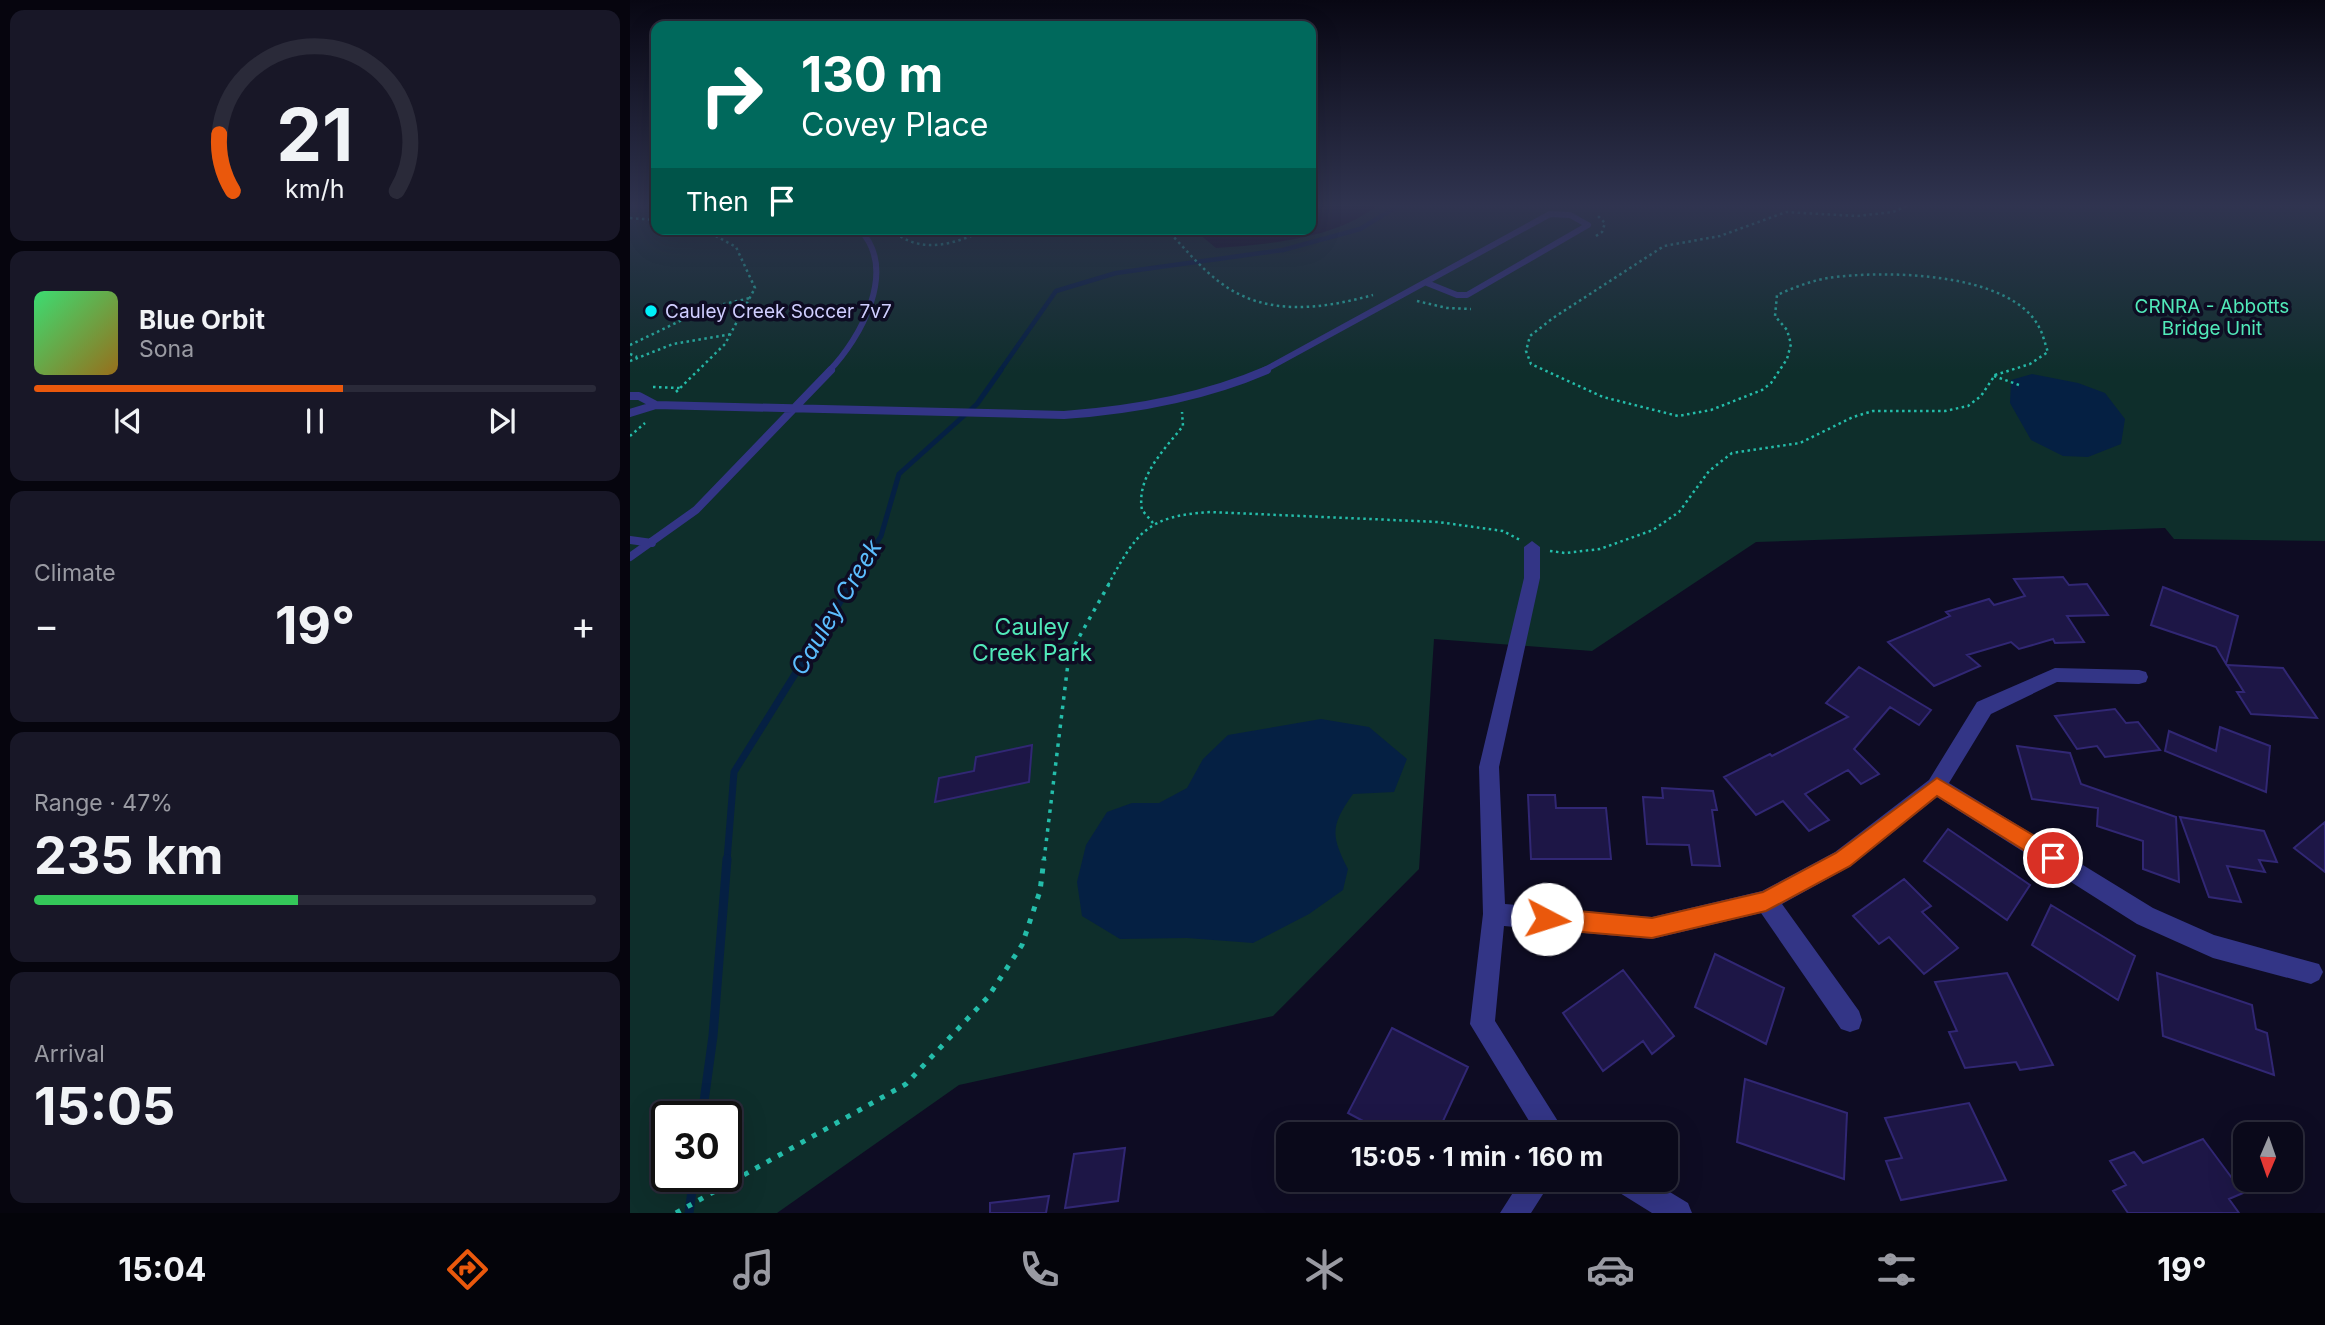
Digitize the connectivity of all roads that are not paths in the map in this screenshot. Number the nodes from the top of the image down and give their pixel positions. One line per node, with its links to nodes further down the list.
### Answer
1 (873, 261): 7 (lane)
2 (1467, 261): 4 (lane)
3 (1526, 261): 4 (lane)
4 (1427, 283): 7 (lane)
5 (630, 396): 6 (lane)
6 (660, 405): 7 (lane); 8 (lane)
7 (793, 409): 10 (lane)
8 (630, 413)
9 (630, 540): 10 (lane)
10 (652, 543): 12 (lane)
11 (1532, 547): 16 (street)
12 (630, 556)
13 (2139, 677): 14 (street)
14 (1937, 786): 15 (street); 17 (street)
15 (1766, 901): 16 (street); 18 (street)
16 (1494, 914): 19 (street)
17 (2311, 972)
18 (1850, 1020)
19 (1545, 1122)
20 (1529, 1192): 22 (street)
21 (1644, 1192): 23 (street)
22 (1514, 1213)
23 (1678, 1213)

